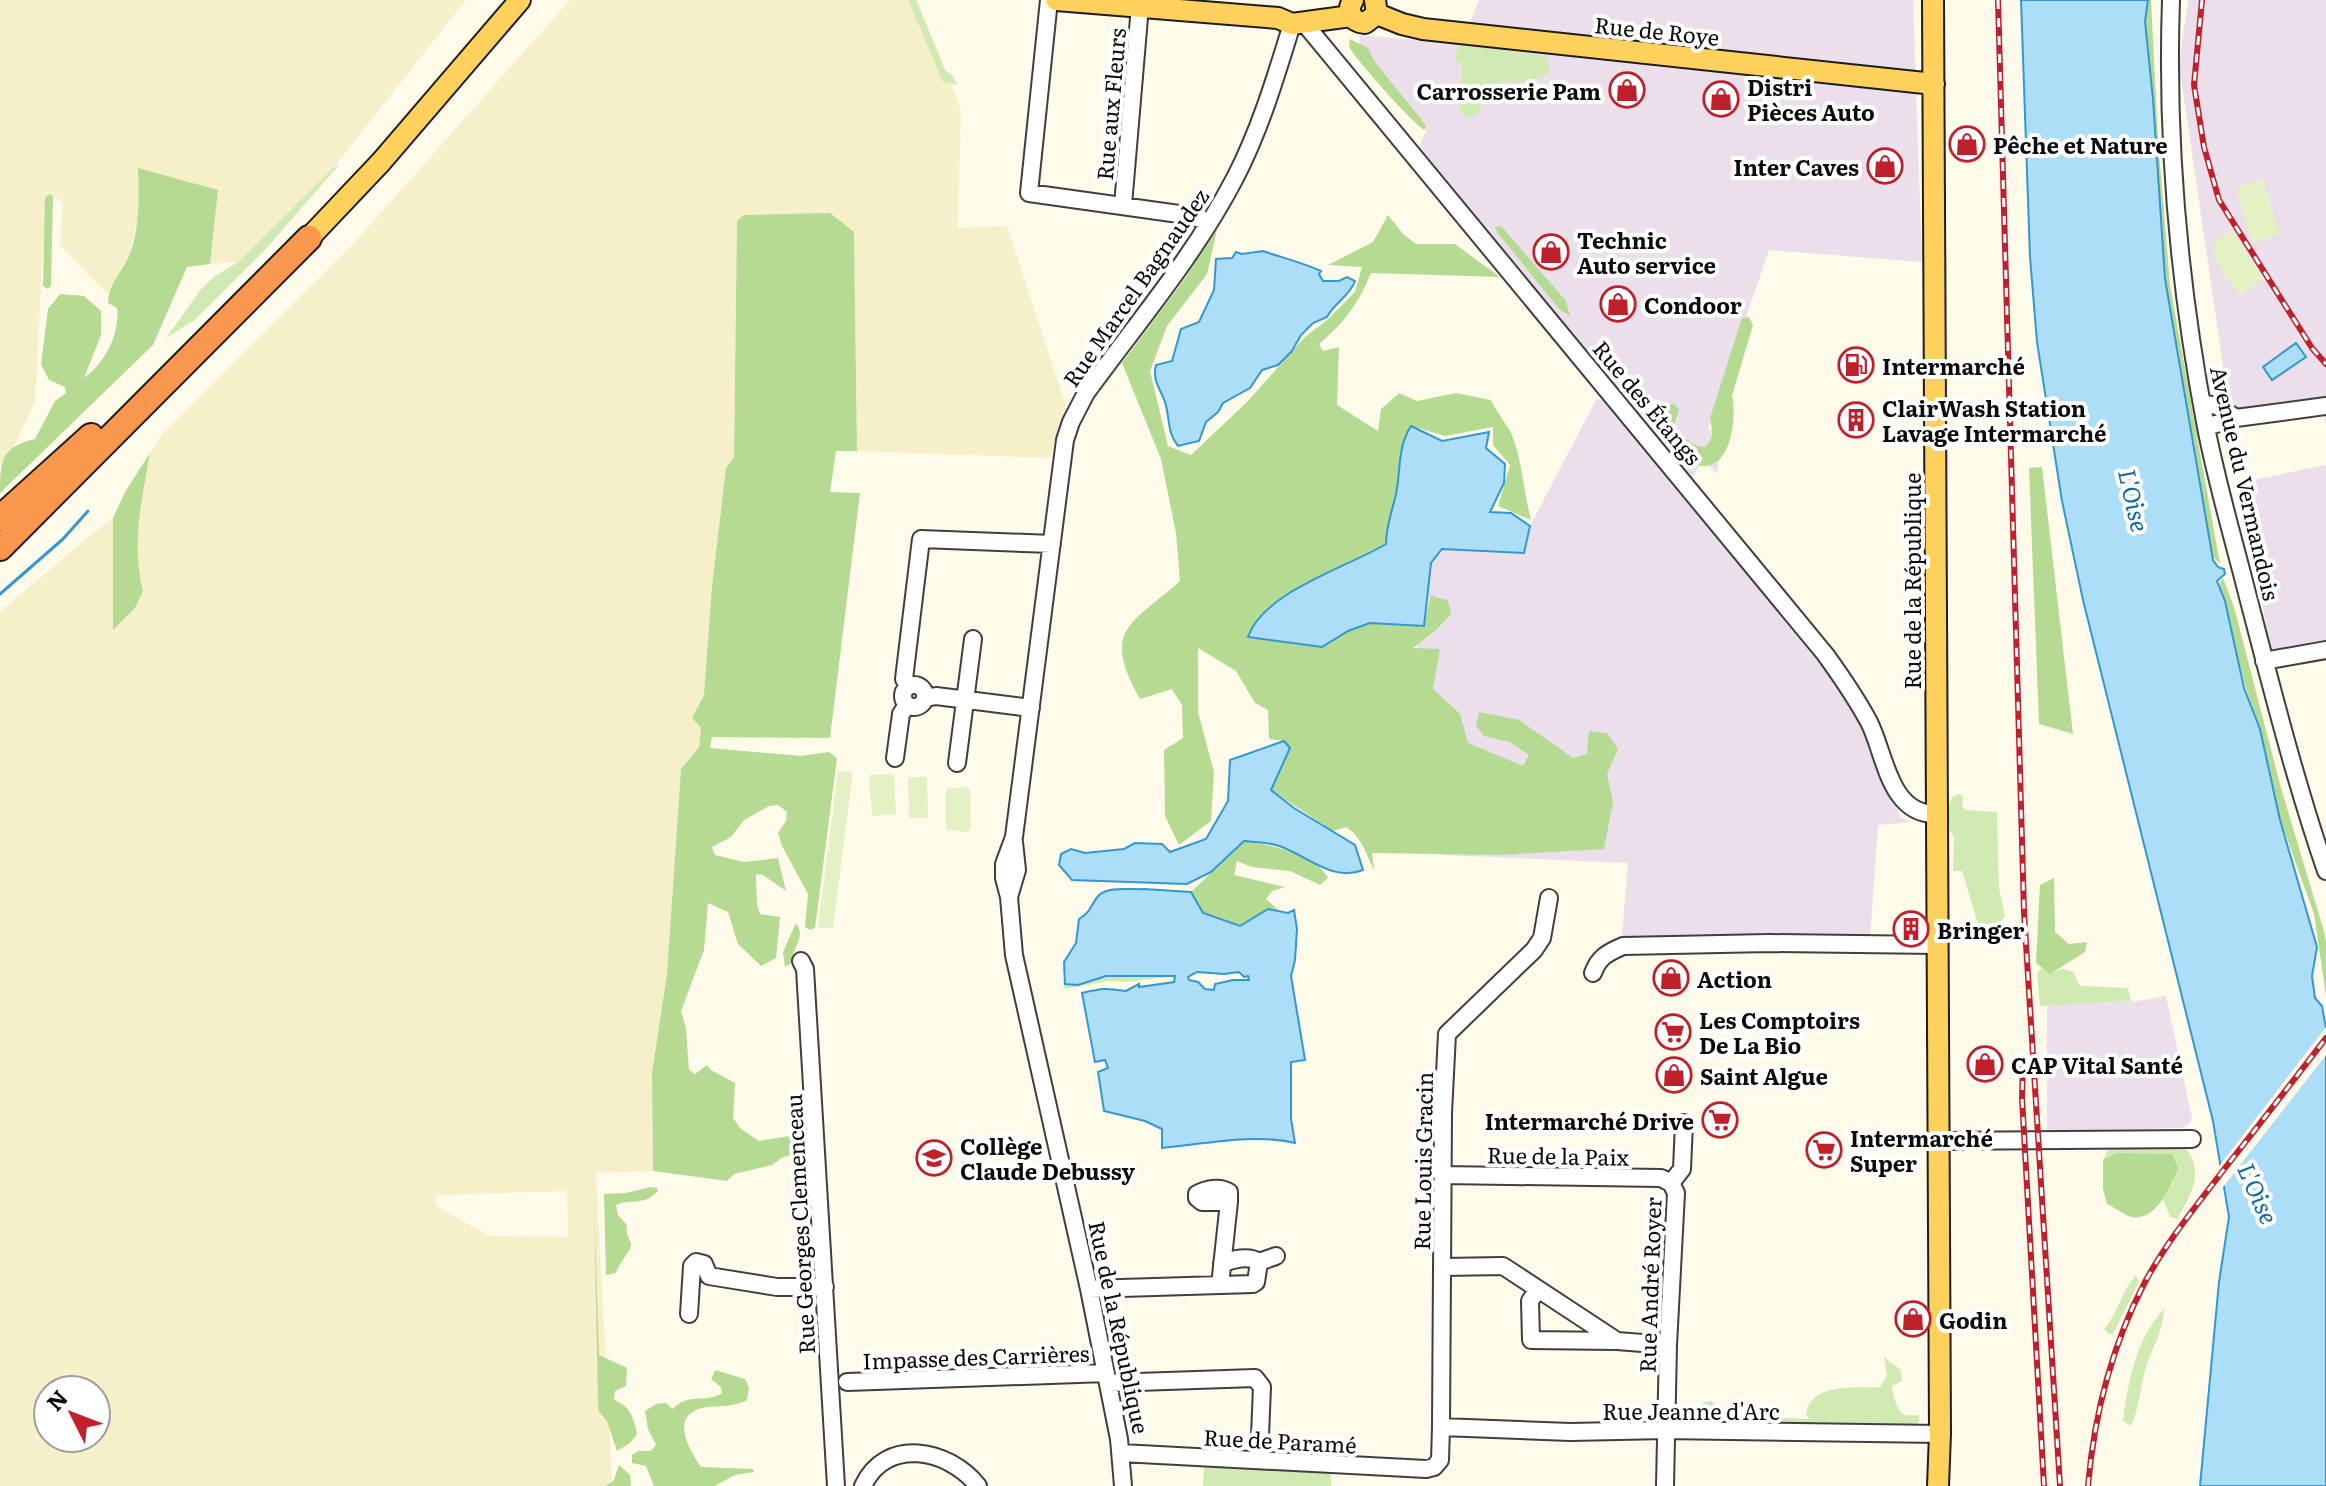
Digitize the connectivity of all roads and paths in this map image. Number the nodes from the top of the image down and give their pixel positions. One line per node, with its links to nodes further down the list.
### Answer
1 (520, 0): 14 (main road)
2 (1049, 0): 12 (street)
3 (1056, 0): 6 (main road)
4 (1933, 0): 11 (main road, Rue de la République)
5 (2171, 0): 15 (street, Avenue du Vermandois)
6 (1139, 3): 9 (main road); 12 (street, Rue aux Fleurs)
7 (1352, 4): 8 (main road); 10 (main road)
8 (1376, 7): 11 (main road, Rue de Roye)
9 (1228, 8): 10 (main road)
10 (1298, 23): 13 (street, Rue Marcel Bagnaudez); 33 (street, Rue des Étangs)
11 (1934, 84): 33 (main road, Rue de la République)
12 (1123, 205): 13 (street)
13 (1208, 224): 20 (street, Rue Marcel Bagnaudez)
14 (309, 238): 19 (highway); 21 (highway)
15 (2202, 403): 17 (street); 18 (street, Avenue du Vermandois)
16 (2326, 406): 17 (street)
17 (2236, 418): 18 (street)
18 (2206, 427): 24 (street, Avenue du Vermandois)
19 (0, 518)
20 (1052, 544): 25 (street); 29 (street, Rue Marcel Bagnaudez)
21 (0, 548)
22 (973, 639): 27 (street)
23 (2326, 650): 24 (street)
24 (2264, 661): 34 (street, Avenue du Vermandois)
25 (908, 686): 26 (street); 28 (street)
26 (926, 698): 27 (street); 28 (street)
27 (964, 699): 29 (street); 31 (street)
28 (907, 705): 30 (street)
29 (1031, 708): 32 (street, Rue Marcel Bagnaudez)
30 (895, 758)
31 (957, 763)
32 (1022, 775): 51 (street, Rue de la République)
33 (1936, 814): 36 (main road, Rue de la République)
34 (2326, 871)
35 (1549, 898): 42 (street, Rue Louis Gracin)
36 (1936, 945): 38 (street); 41 (main road, Rue de la République)
37 (801, 961): 50 (street, Rue Georges Clemenceau)
38 (1593, 973)
39 (1684, 1123): 43 (street)
40 (2192, 1139): 41 (street)
41 (1938, 1141): 60 (main road, Rue de la République)
42 (1443, 1175): 43 (street, Rue de la Paix); 48 (street, Rue Louis Gracin)
43 (1671, 1183): 55 (street, Rue André Royer)
44 (1229, 1202): 47 (street)
45 (1276, 1256): 46 (street)
46 (1259, 1262): 47 (street); 49 (street)
47 (1222, 1264): 49 (street)
48 (1443, 1267): 52 (street); 58 (street, Rue Louis Gracin)
49 (1220, 1285): 51 (street)
50 (825, 1287): 53 (street); 64 (street, Rue Georges Clemenceau)
51 (1089, 1289): 56 (street, Rue de la République)
52 (1538, 1289): 54 (street); 54 (street)
53 (689, 1314)
54 (1617, 1341): 55 (street)
55 (1668, 1345): 59 (street, Rue André Royer)
56 (1107, 1378): 57 (street, Impasse des Carrières); 61 (street, Rue de la République); 62 (street, Impasse des Carrières)
57 (847, 1382)
58 (1441, 1427): 59 (street, Rue Jeanne d'Arc); 63 (street, Rue Louis Gracin)
59 (1666, 1430): 60 (street, Rue Jeanne d'Arc); 68 (street, Rue André Royer)
60 (1940, 1434): 69 (main road, Rue de la République)
61 (1121, 1453): 62 (street, Rue de Paramé); 67 (street, Rue de la République)
62 (1259, 1460): 63 (street, Rue de Paramé)
63 (1437, 1465)
64 (836, 1486)
65 (863, 1486): 66 (street)
66 (978, 1486)
67 (1123, 1486)
68 (1665, 1486)
69 (1938, 1486)

